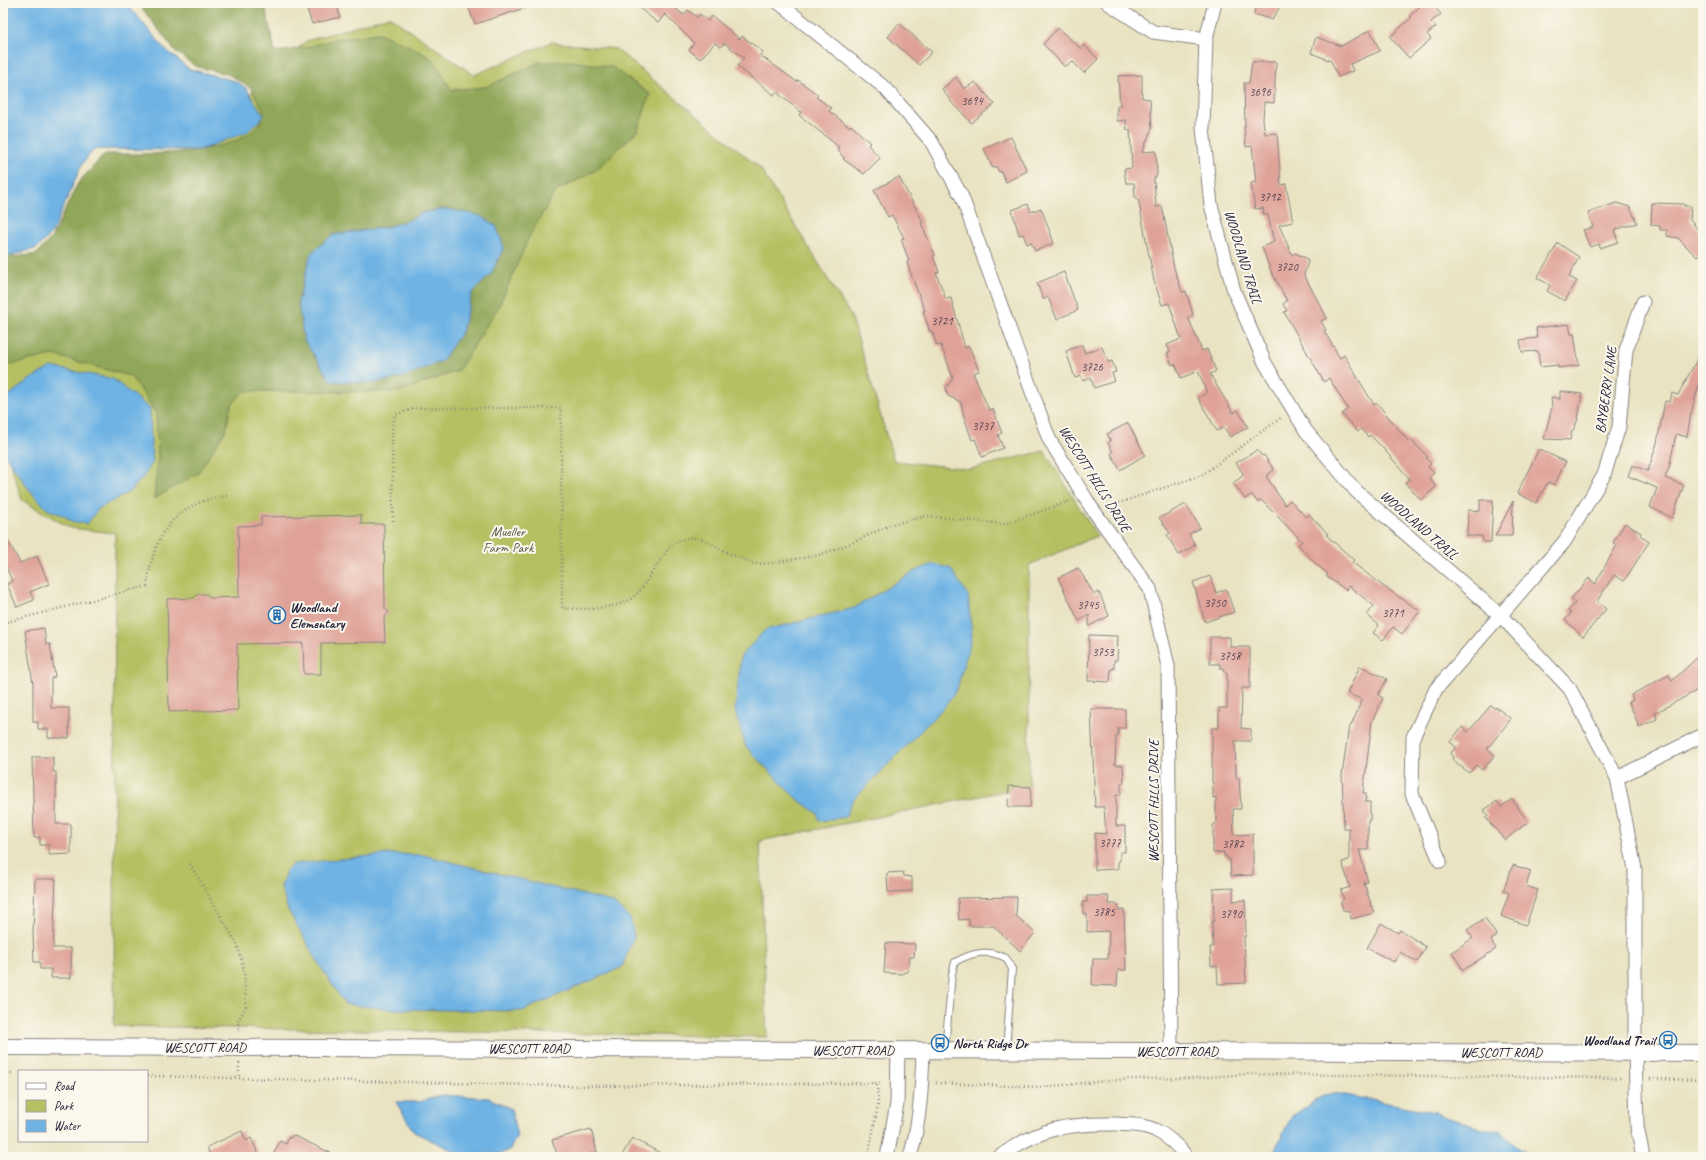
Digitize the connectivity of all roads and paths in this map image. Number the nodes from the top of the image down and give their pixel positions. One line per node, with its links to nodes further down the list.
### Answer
1 (779, 3): 9 (street, WESCOTT HILLS DRIVE)
2 (1108, 3): 4 (street)
3 (1215, 3): 4 (street, WOODLAND TRAIL)
4 (1206, 39): 6 (street, WOODLAND TRAIL)
5 (1643, 302): 11 (street, BAYBERRY LANE)
6 (1294, 409): 9 (path); 11 (street, WOODLAND TRAIL)
7 (227, 496): 12 (path)
8 (1070, 501): 10 (path)
9 (1091, 507): 23 (street, WESCOTT HILLS DRIVE)
10 (393, 521)
11 (1501, 616): 14 (street, WOODLAND TRAIL); 15 (street, BAYBERRY LANE)
12 (3, 623)
13 (1703, 735): 14 (street)
14 (1617, 778): 24 (street, WOODLAND TRAIL)
15 (1440, 861)
16 (190, 864): 18 (path)
17 (3, 1047): 18 (street, WESCOTT ROAD)
18 (240, 1048): 19 (street, WESCOTT ROAD); 28 (path)
19 (898, 1050): 20 (street, WESCOTT ROAD); 31 (street)
20 (922, 1050): 21 (street, WESCOTT ROAD); 32 (street)
21 (945, 1050): 22 (street, WESCOTT ROAD); 22 (lane)
22 (1006, 1050): 23 (street, WESCOTT ROAD)
23 (1171, 1051): 24 (street, WESCOTT ROAD)
24 (1635, 1053): 25 (street, WESCOTT ROAD); 35 (street, WOODLAND TRAIL)
25 (1703, 1053)
26 (3, 1073): 27 (path)
27 (18, 1073)
28 (240, 1078)
29 (877, 1083): 30 (path)
30 (868, 1157)
31 (887, 1157)
32 (910, 1157)
33 (999, 1157): 34 (street)
34 (1188, 1157)
35 (1642, 1157)

